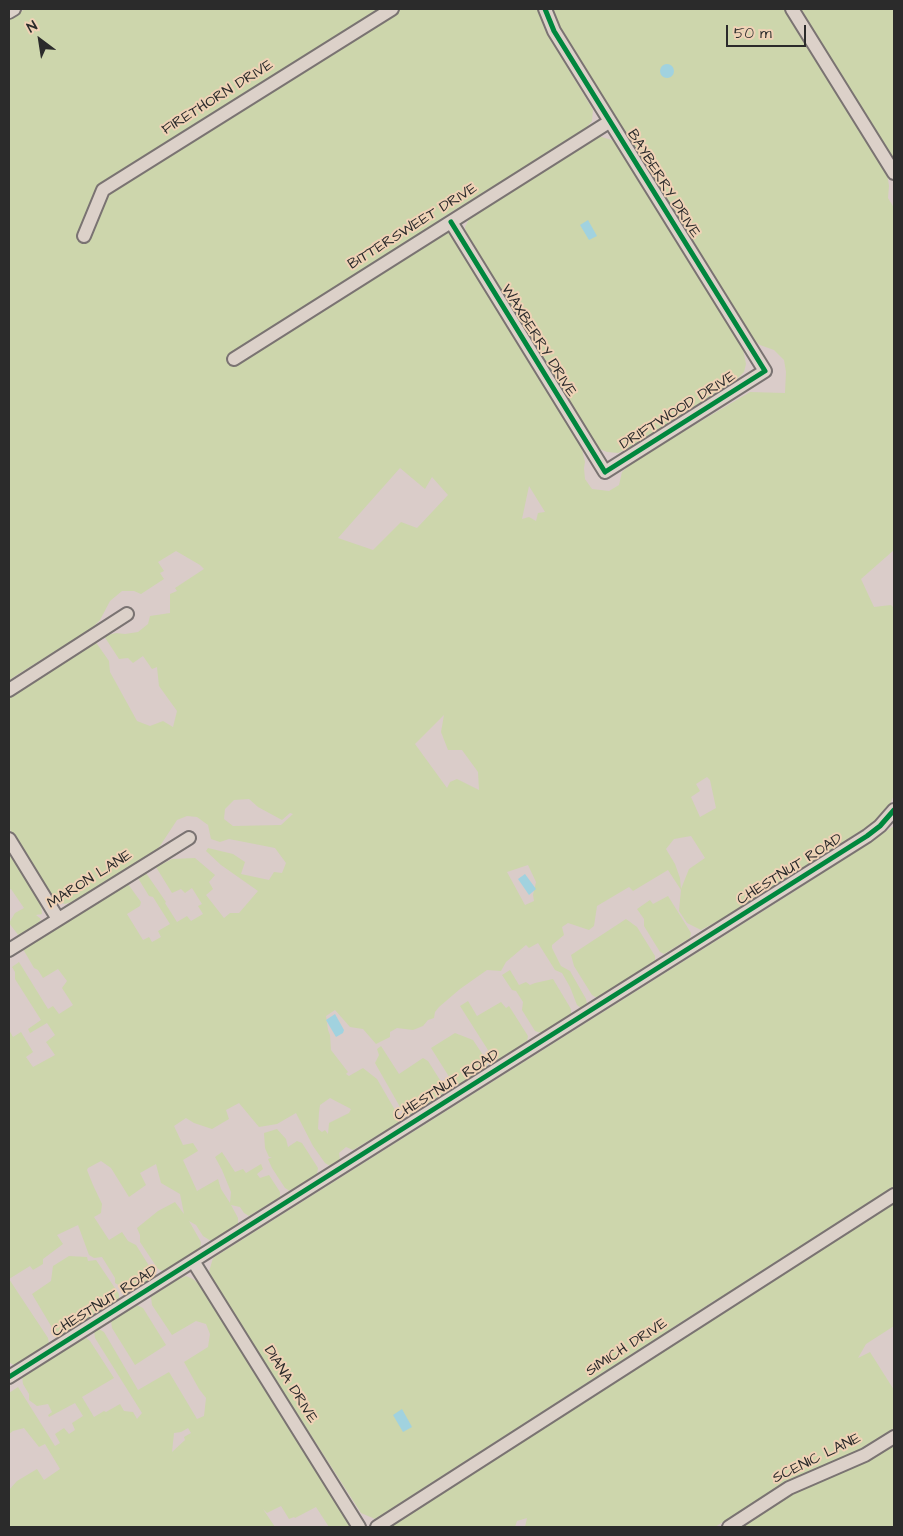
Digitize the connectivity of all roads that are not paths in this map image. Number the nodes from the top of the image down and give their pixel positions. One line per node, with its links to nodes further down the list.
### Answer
1 (14, 9): 5 (street)
2 (392, 9): 9 (street, FIRETHORN DRIVE)
3 (545, 9): 6 (street, BAYBERRY DRIVE)
4 (792, 9): 7 (street)
5 (9, 12)
6 (610, 122): 8 (street, BITTERSWEET DRIVE); 11 (street, BAYBERRY DRIVE)
7 (894, 173)
8 (451, 222): 10 (street, BITTERSWEET DRIVE); 12 (street, WAXBERRY DRIVE)
9 (84, 236)
10 (234, 359)
11 (765, 371): 12 (street, DRIFTWOOD DRIVE)
12 (605, 472)
13 (127, 614): 14 (street)
14 (9, 690)
15 (894, 810): 21 (street, CHESTNUT ROAD)
16 (189, 838): 18 (street, MARON LANE)
17 (9, 839): 18 (street)
18 (58, 919): 19 (street, MARON LANE)
19 (9, 950)
20 (894, 1195): 25 (street, SIMICH DRIVE)
21 (193, 1261): 22 (street, CHESTNUT ROAD); 24 (street, DIANA DRIVE)
22 (9, 1377)
23 (894, 1437): 26 (street, SCENIC LANE)
24 (359, 1527)
25 (377, 1527)
26 (729, 1527)

